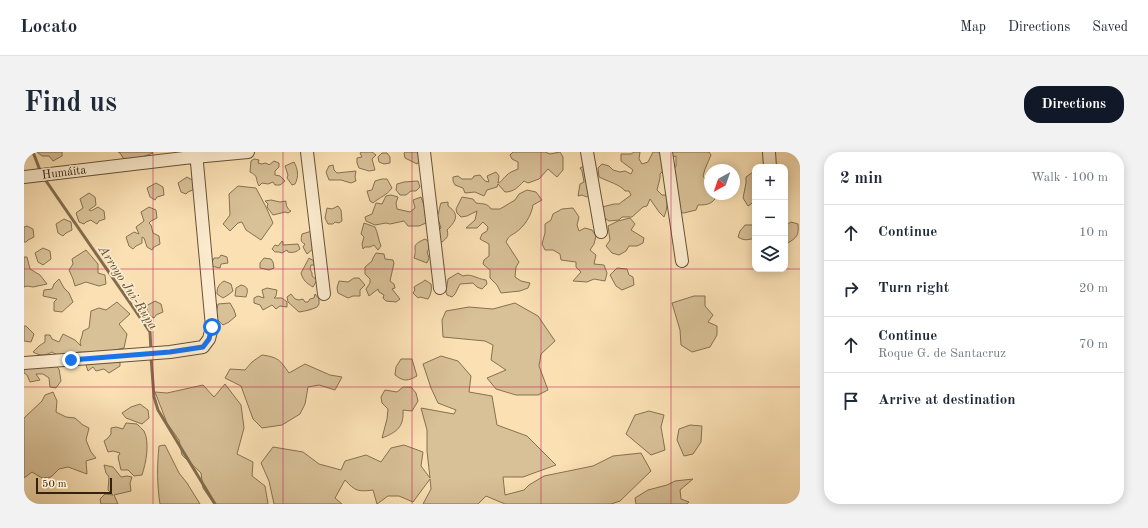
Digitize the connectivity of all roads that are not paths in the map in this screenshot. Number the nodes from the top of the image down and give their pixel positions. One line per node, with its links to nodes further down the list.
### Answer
1 (248, 152): 7 (street, Humáita)
2 (307, 152): 13 (street)
3 (424, 152): 12 (street)
4 (587, 152): 10 (street)
5 (666, 152): 11 (street)
6 (769, 152): 8 (street)
7 (196, 154): 9 (street, Humáita); 14 (street)
8 (770, 164)
9 (24, 177)
10 (601, 232)
11 (682, 261)
12 (440, 288)
13 (324, 294)
14 (24, 363)

